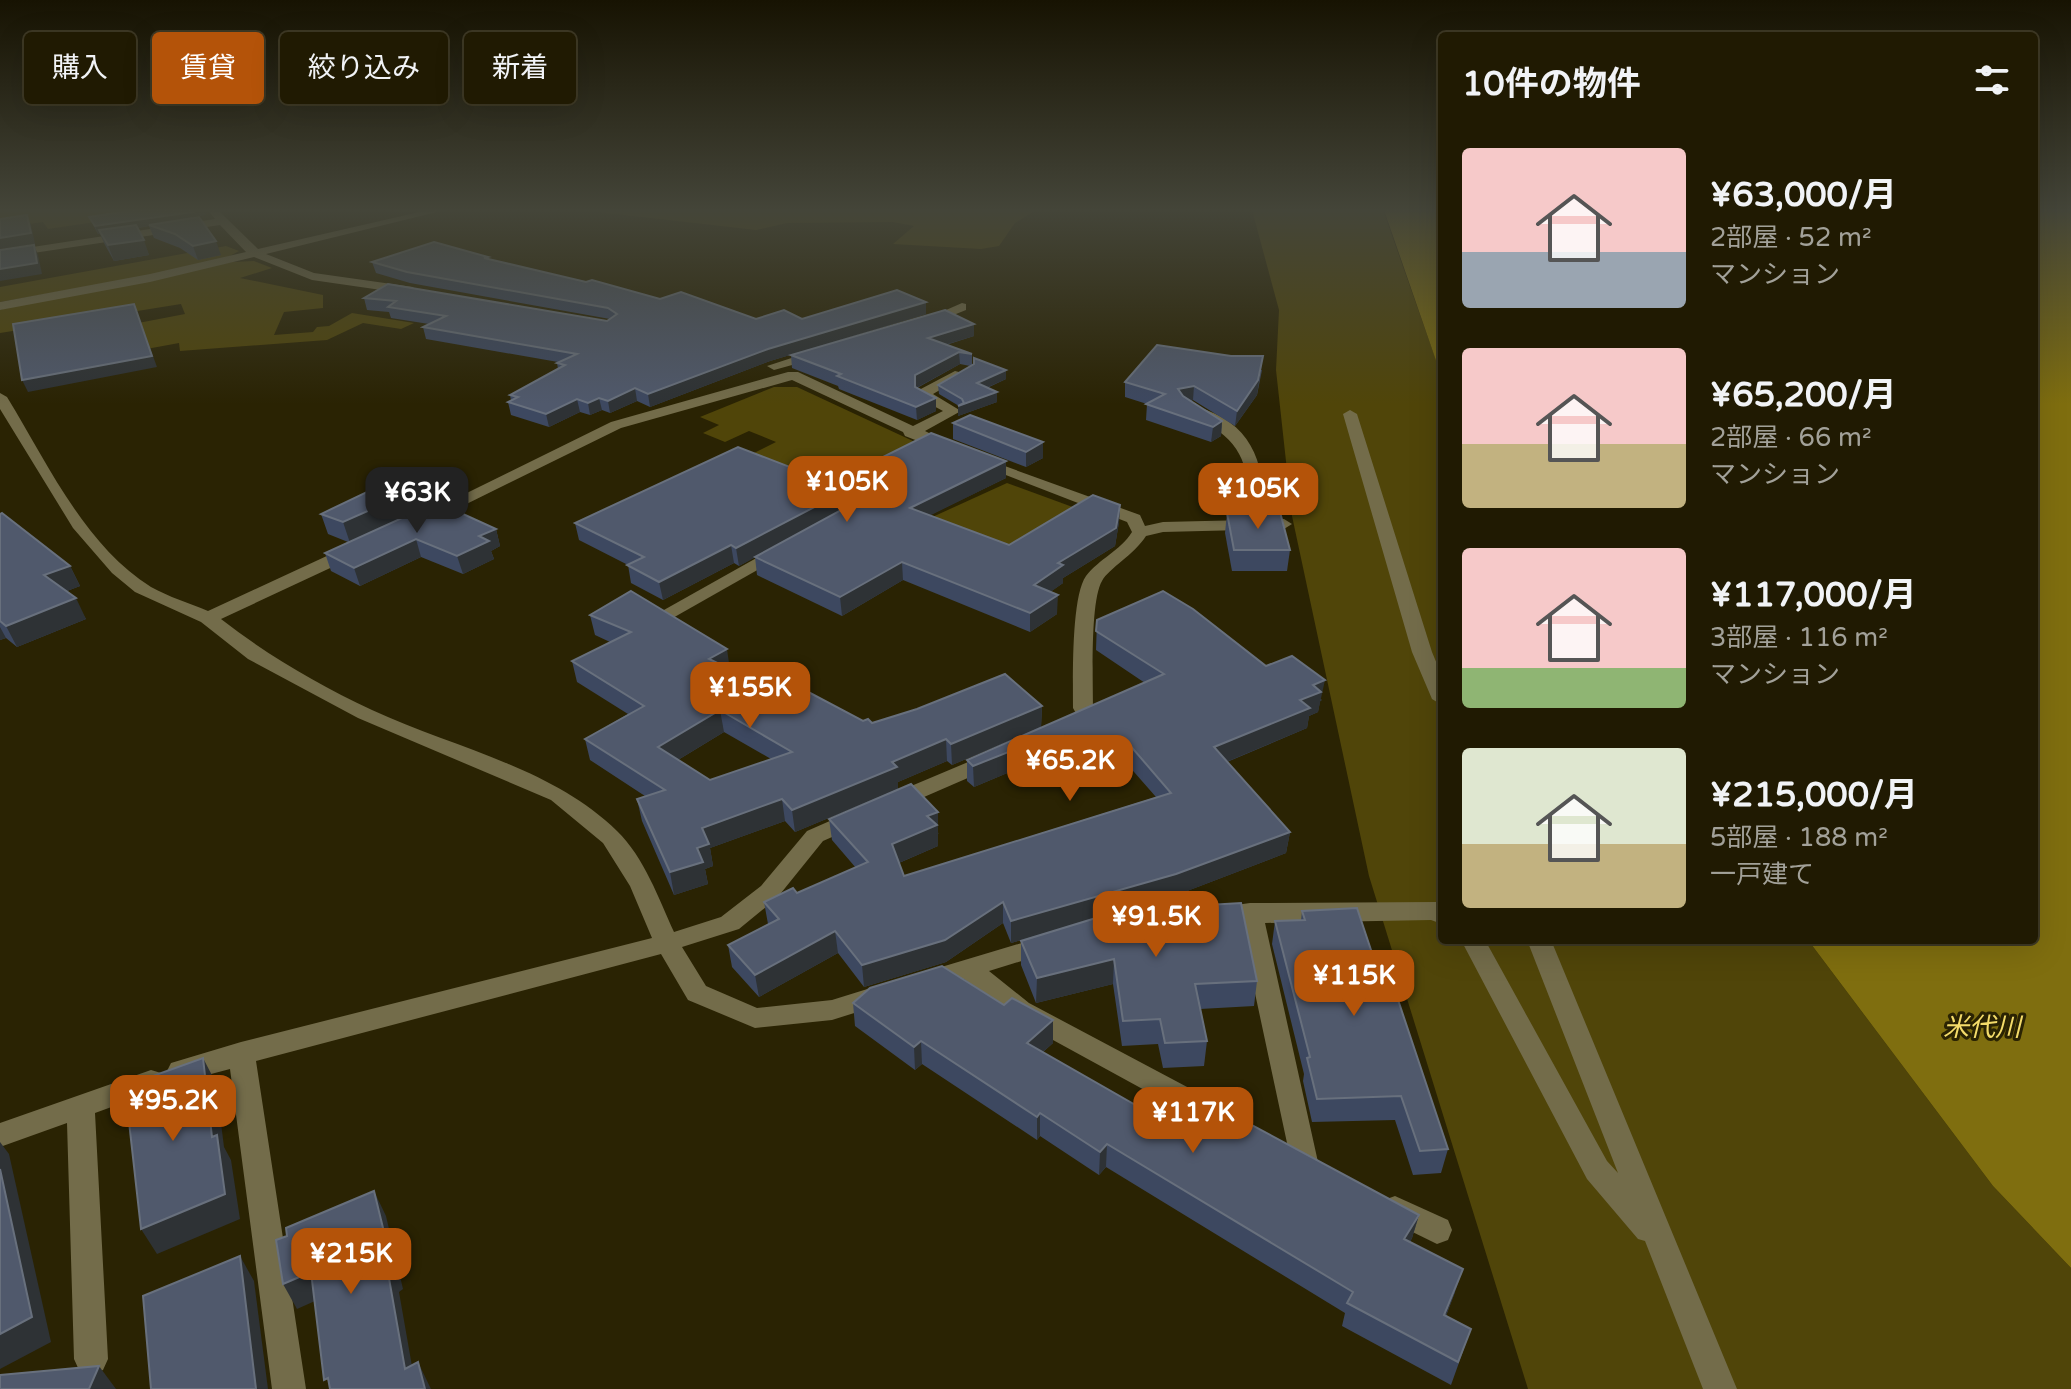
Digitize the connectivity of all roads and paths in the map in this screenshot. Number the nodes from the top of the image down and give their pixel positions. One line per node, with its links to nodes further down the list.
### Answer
1 (164, 275): 4 (street)
2 (304, 275): 3 (street)
3 (421, 291)
4 (0, 306)
5 (962, 307): 6 (street)
6 (911, 326)
7 (835, 348): 8 (street)
8 (774, 366)
9 (966, 370): 13 (street)
10 (0, 397): 21 (street)
11 (1187, 406): 16 (street)
12 (1350, 414): 22 (street)
13 (910, 433): 15 (street); 17 (street)
14 (1284, 524): 16 (street)
15 (407, 526)
16 (1255, 526): 17 (street)
17 (1140, 532): 23 (street)
18 (801, 539): 20 (street)
19 (364, 546): 21 (street)
20 (664, 615)
21 (208, 618): 29 (street)
22 (1438, 690)
23 (1046, 736)
24 (1017, 748): 29 (street)
25 (1250, 912): 26 (street); 27 (street); 38 (street)
26 (1438, 912)
27 (1191, 916)
28 (1072, 937): 32 (street)
29 (667, 943): 32 (street); 33 (street)
30 (1475, 944): 42 (street)
31 (1541, 944): 42 (street)
32 (967, 968): 35 (street)
33 (241, 1053): 34 (street); 44 (street)
34 (80, 1104): 36 (street); 43 (street)
35 (1235, 1126)
36 (0, 1135)
37 (1276, 1147): 38 (street)
38 (1303, 1162): 39 (street)
39 (1330, 1176)
40 (1370, 1196): 41 (street)
41 (1437, 1230)
42 (1659, 1240): 45 (street)
43 (91, 1359)
44 (289, 1389)
45 (1720, 1389)

